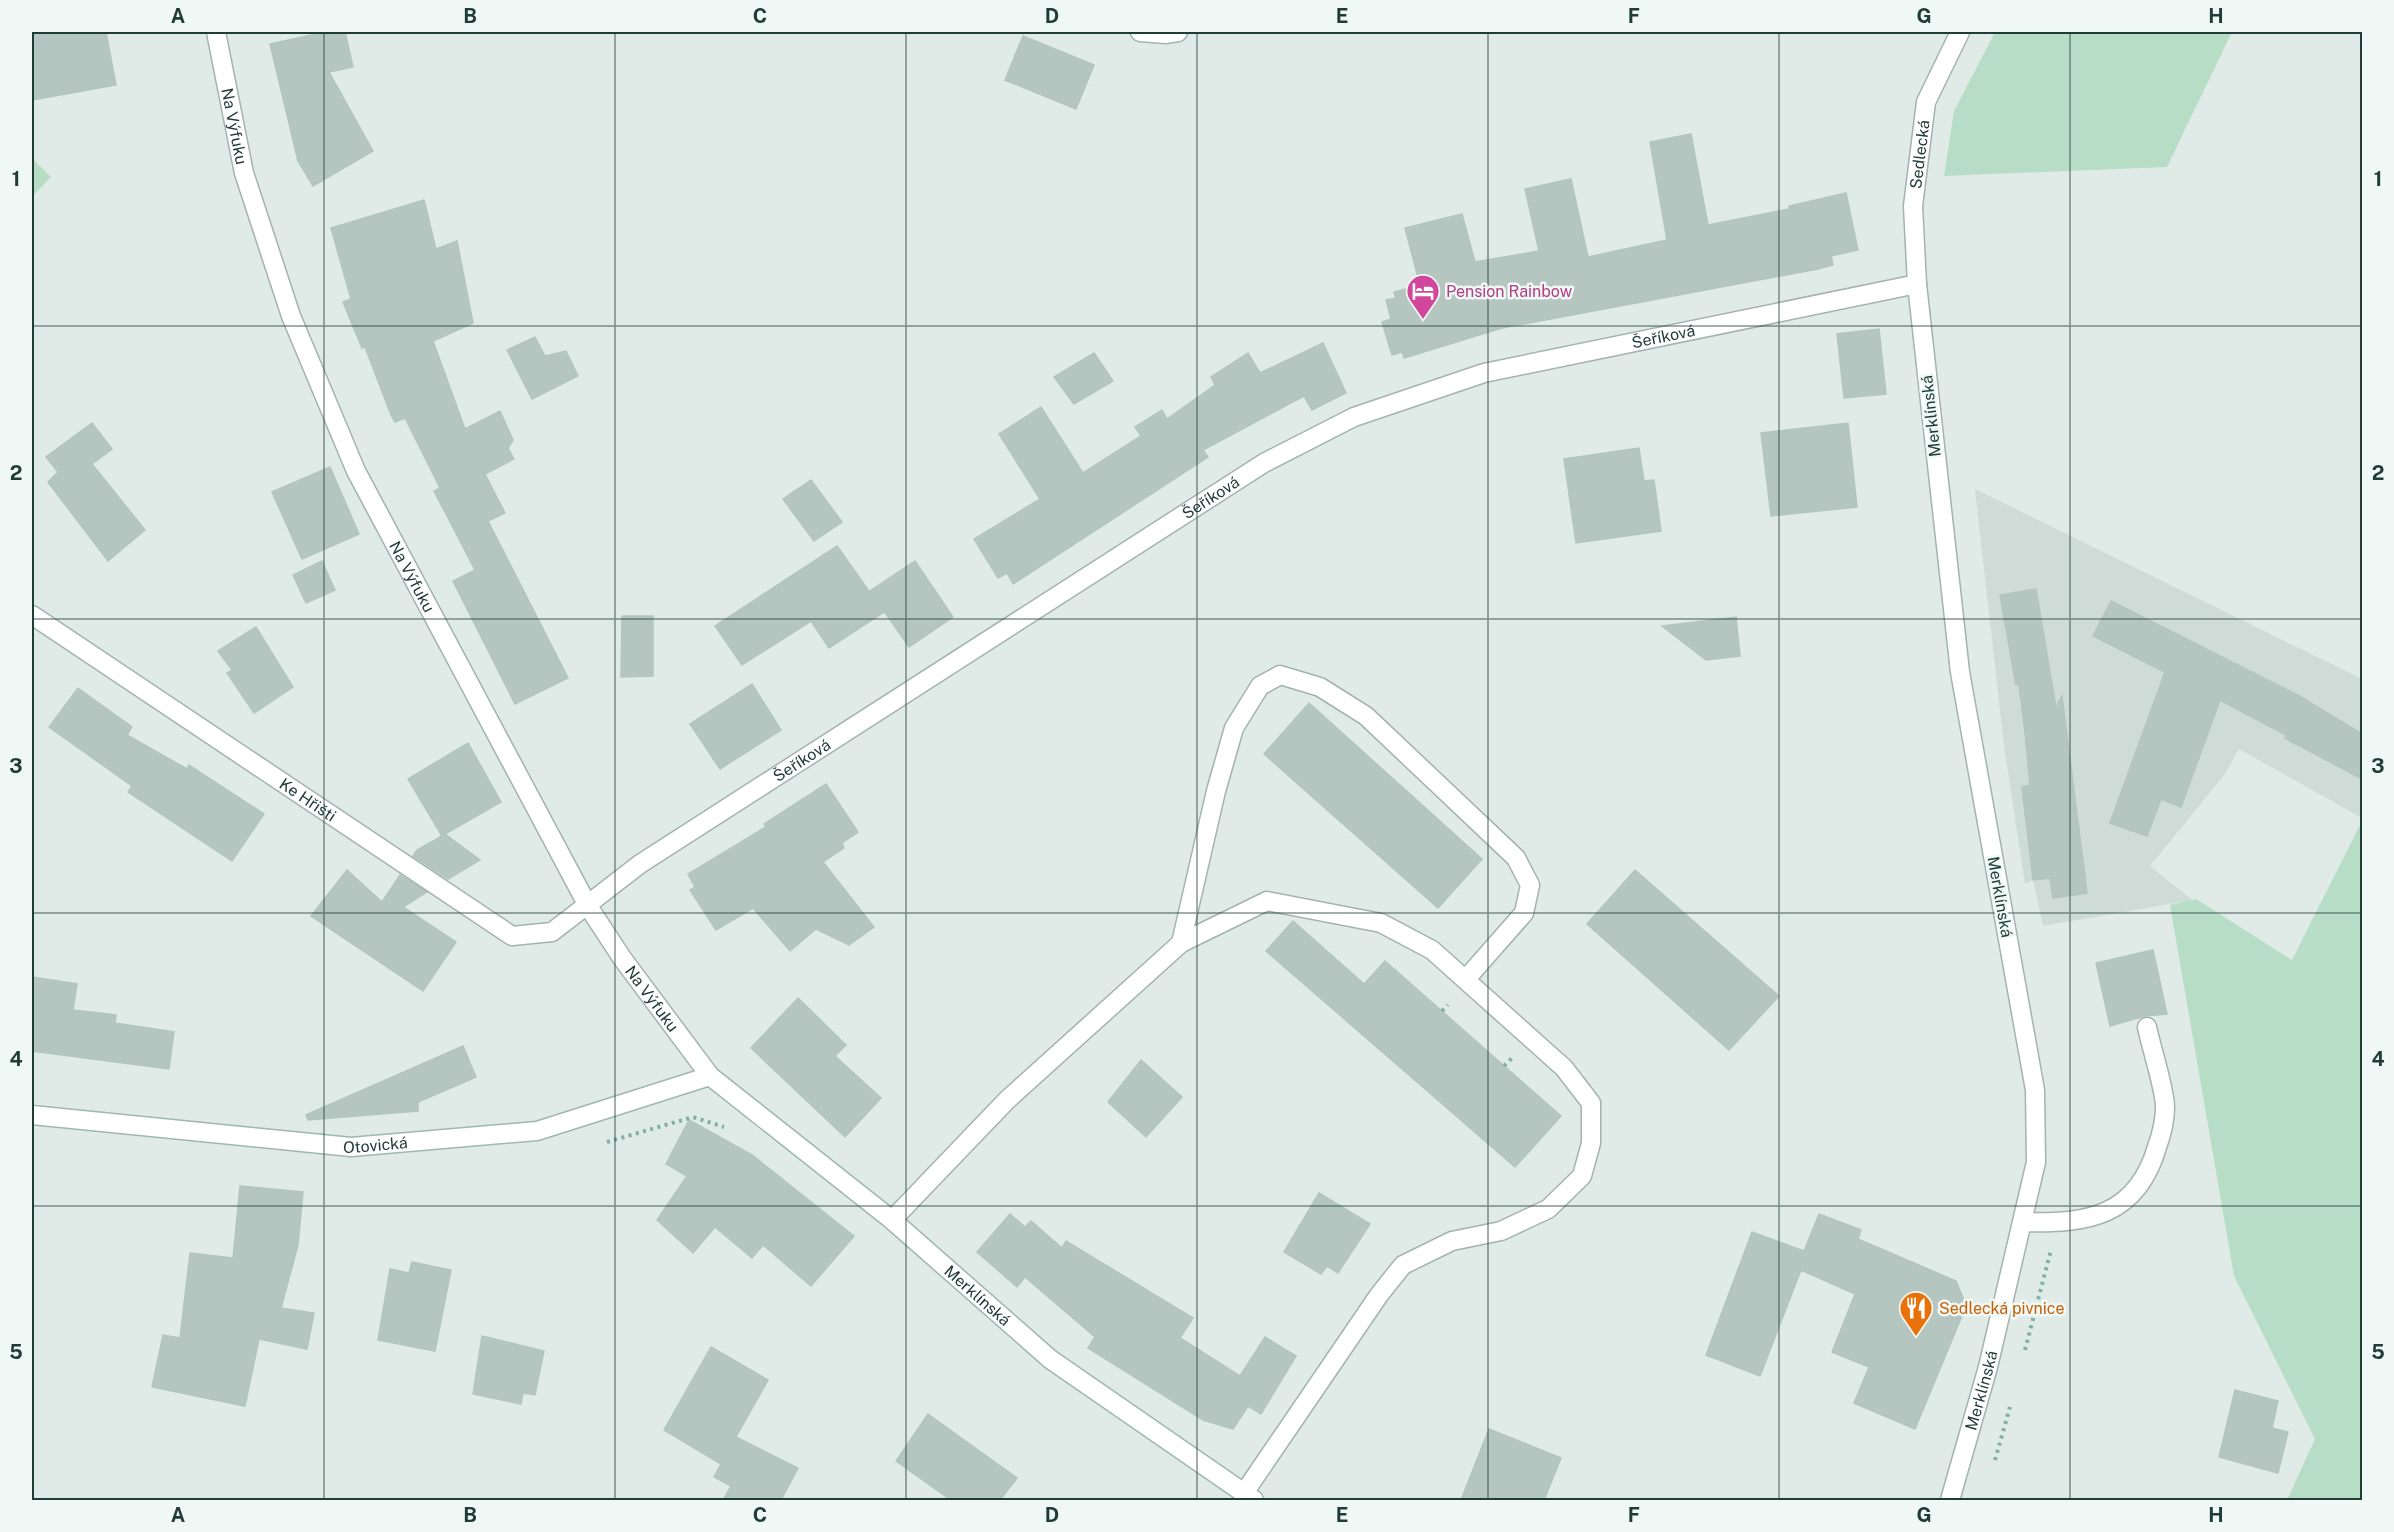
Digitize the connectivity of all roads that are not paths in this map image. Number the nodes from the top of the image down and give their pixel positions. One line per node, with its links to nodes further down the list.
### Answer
1 (216, 32): 7 (street, Na Výfuku)
2 (1140, 32): 3 (street)
3 (1178, 32)
4 (1960, 32): 5 (street, Sedlecká)
5 (1917, 284): 7 (street, Šeříková); 14 (street, Merklínská)
6 (32, 615): 7 (street, Ke Hřišti)
7 (588, 906): 11 (street, Na Výfuku)
8 (1181, 943): 9 (street); 9 (street); 13 (street)
9 (1466, 979): 15 (street)
10 (2147, 1027): 14 (street)
11 (710, 1076): 12 (street, Otovická); 13 (street, Merklínská)
12 (32, 1115)
13 (892, 1220): 15 (street, Merklínská)
14 (2024, 1222): 16 (street, Merklínská)
15 (1249, 1497)
16 (1950, 1500)

